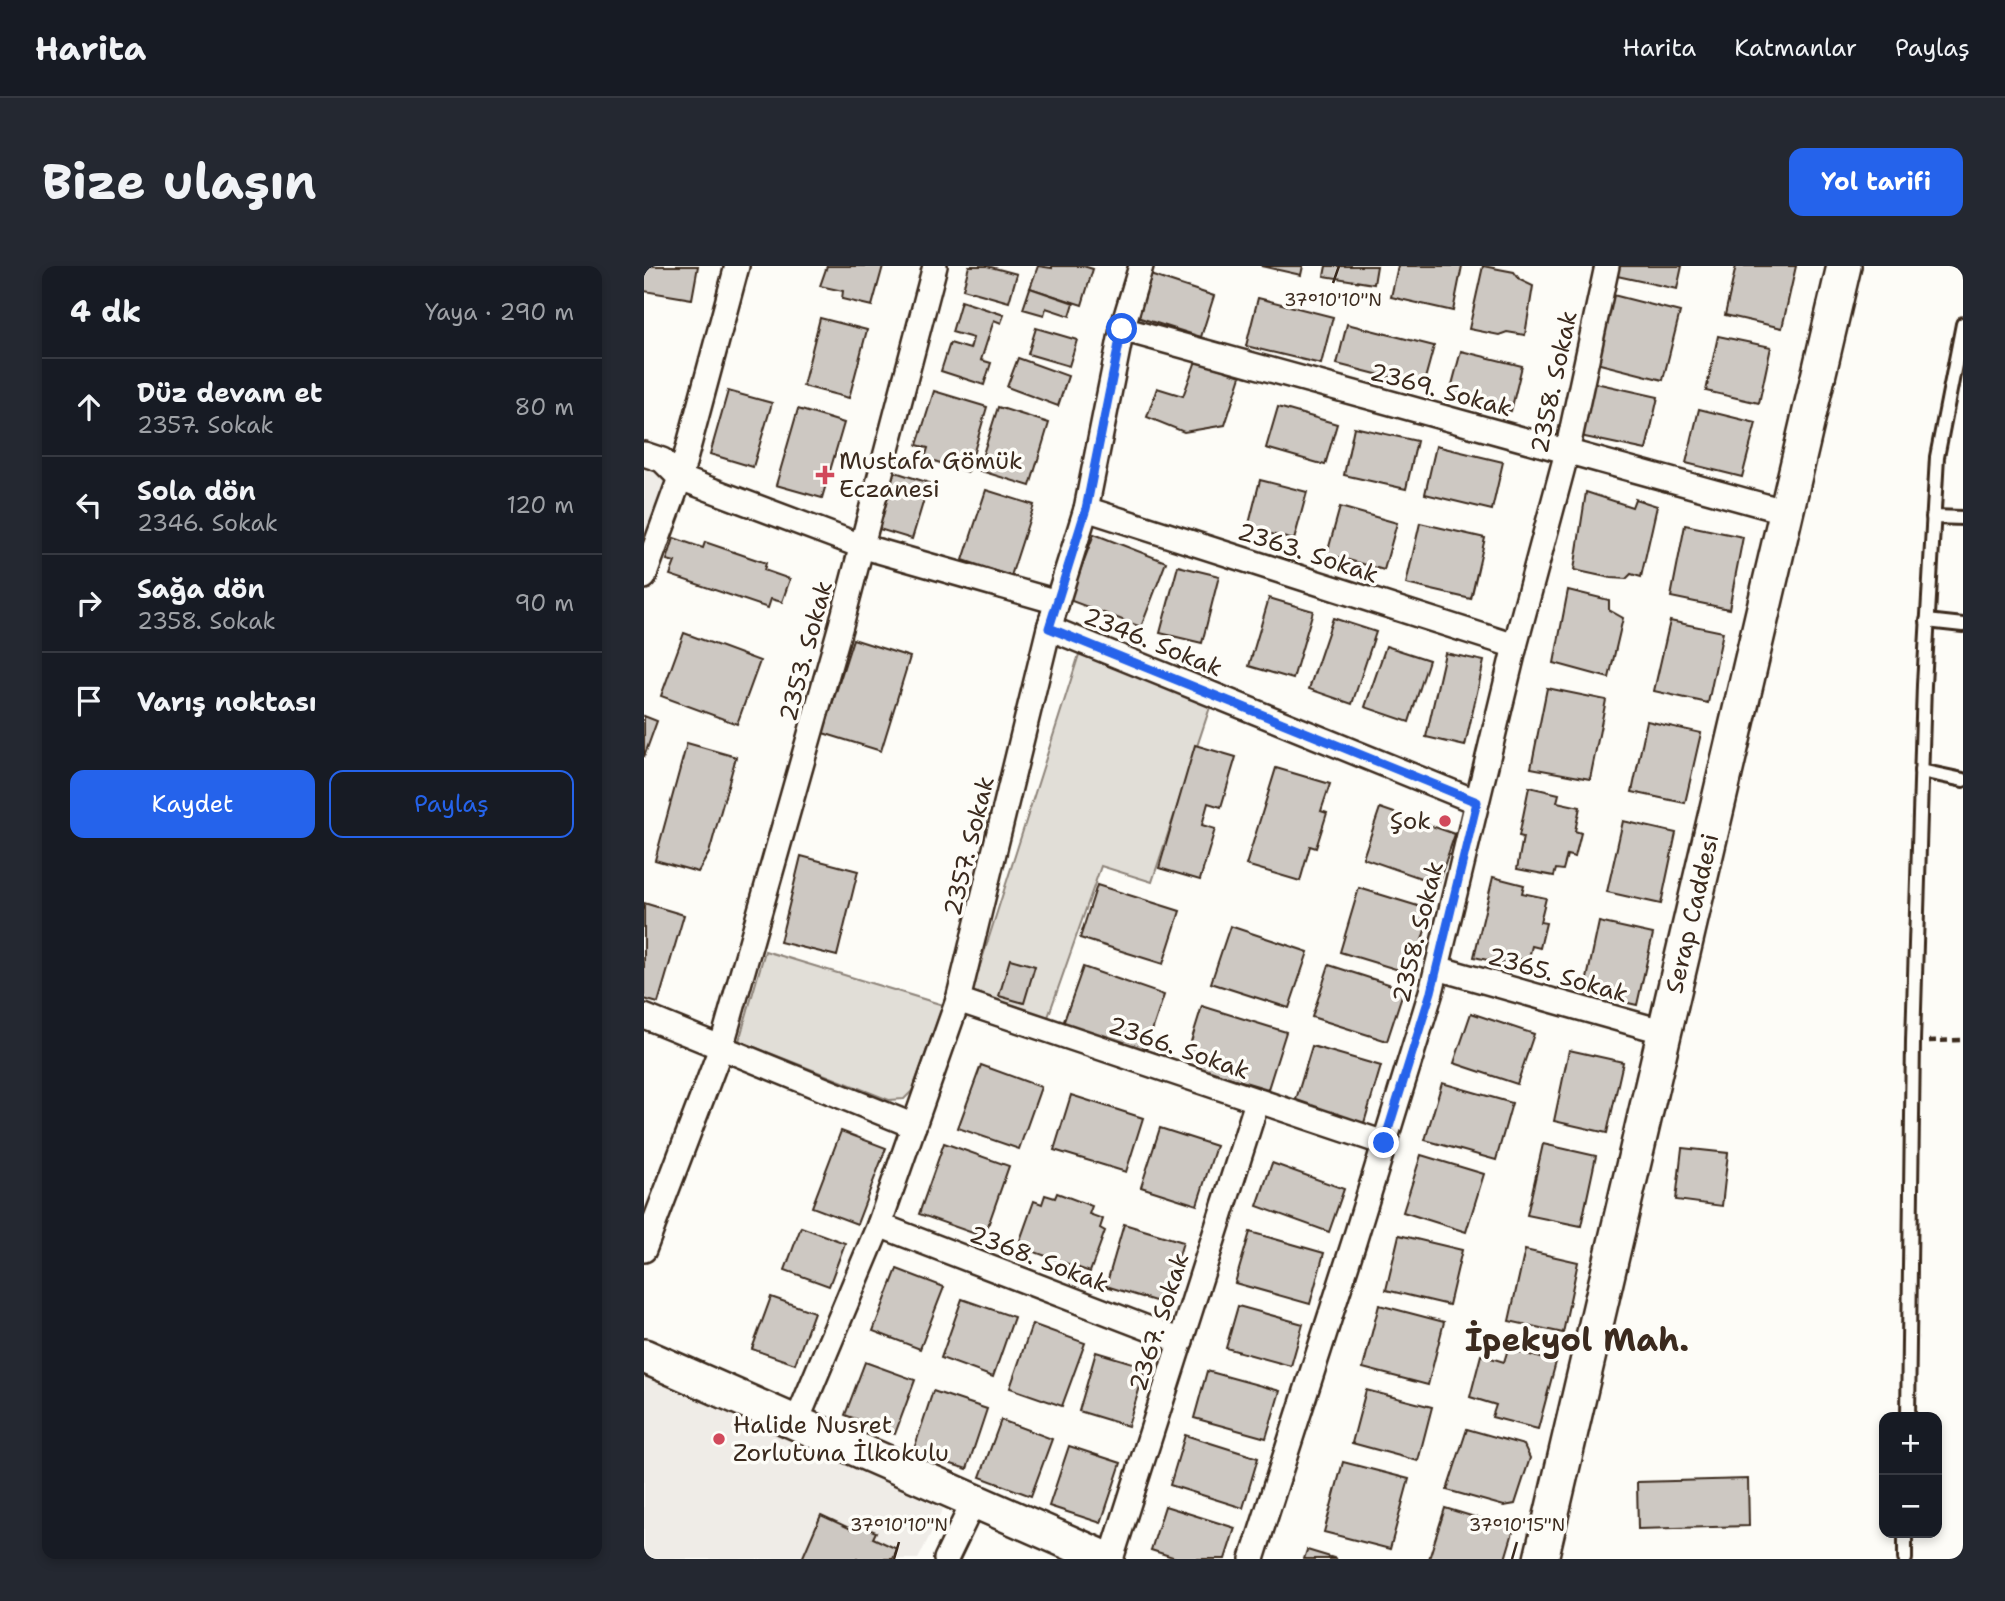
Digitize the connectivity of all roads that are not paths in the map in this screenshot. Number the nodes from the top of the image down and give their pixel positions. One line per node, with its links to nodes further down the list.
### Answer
1 (737, 266): 10 (street)
2 (935, 266): 15 (street, 2353. Sokak)
3 (1141, 266): 7 (street, 2357. Sokak)
4 (1606, 266): 8 (street, 2358. Sokak)
5 (1844, 266): 12 (street, Serap Caddesi)
6 (1963, 324): 13 (lane)
7 (1122, 329): 8 (street, 2369. Sokak); 11 (street, 2357. Sokak)
8 (1567, 452): 12 (street, 2369. Sokak); 20 (street, 2358. Sokak)
9 (644, 454): 10 (street, 2346. Sokak)
10 (680, 478): 15 (street, 2346. Sokak); 16 (street)
11 (1086, 509): 19 (street, 2357. Sokak); 20 (street, 2363. Sokak)
12 (1787, 512): 27 (street, Serap Caddesi)
13 (1933, 517): 14 (lane); 17 (lane)
14 (1963, 518)
15 (861, 546): 19 (street, 2346. Sokak); 28 (street, 2353. Sokak)
16 (644, 577)
17 (1927, 621): 18 (lane); 21 (lane)
18 (1963, 625)
19 (1049, 628): 23 (street, 2346. Sokak); 25 (street, 2357. Sokak)
20 (1515, 646): 23 (street, 2358. Sokak)
21 (1921, 771): 22 (lane); 36 (lane)
22 (1963, 780)
23 (1477, 802): 24 (street, 2358. Sokak)
24 (1437, 968): 27 (street, 2365. Sokak); 31 (street, 2358. Sokak)
25 (958, 1000): 29 (street, 2366. Sokak); 30 (street, 2357. Sokak)
26 (644, 1016): 28 (street)
27 (1665, 1032): 43 (street, Serap Caddesi)
28 (721, 1048): 30 (street); 33 (street, 2353. Sokak)
29 (1257, 1102): 31 (street, 2366. Sokak); 34 (street, 2367. Sokak)
30 (914, 1126): 32 (street, 2357. Sokak)
31 (1384, 1143): 42 (street, 2358. Sokak)
32 (879, 1225): 34 (street, 2368. Sokak); 37 (street, 2357. Sokak)
33 (644, 1250)
34 (1181, 1341): 41 (street, 2367. Sokak)
35 (644, 1356): 37 (street)
36 (1908, 1412)
37 (796, 1423): 38 (street)
38 (974, 1501): 40 (street); 41 (street)
39 (1906, 1538): 44 (lane)
40 (946, 1559)
41 (1109, 1559)
42 (1252, 1559)
43 (1541, 1559)
44 (1905, 1559)

